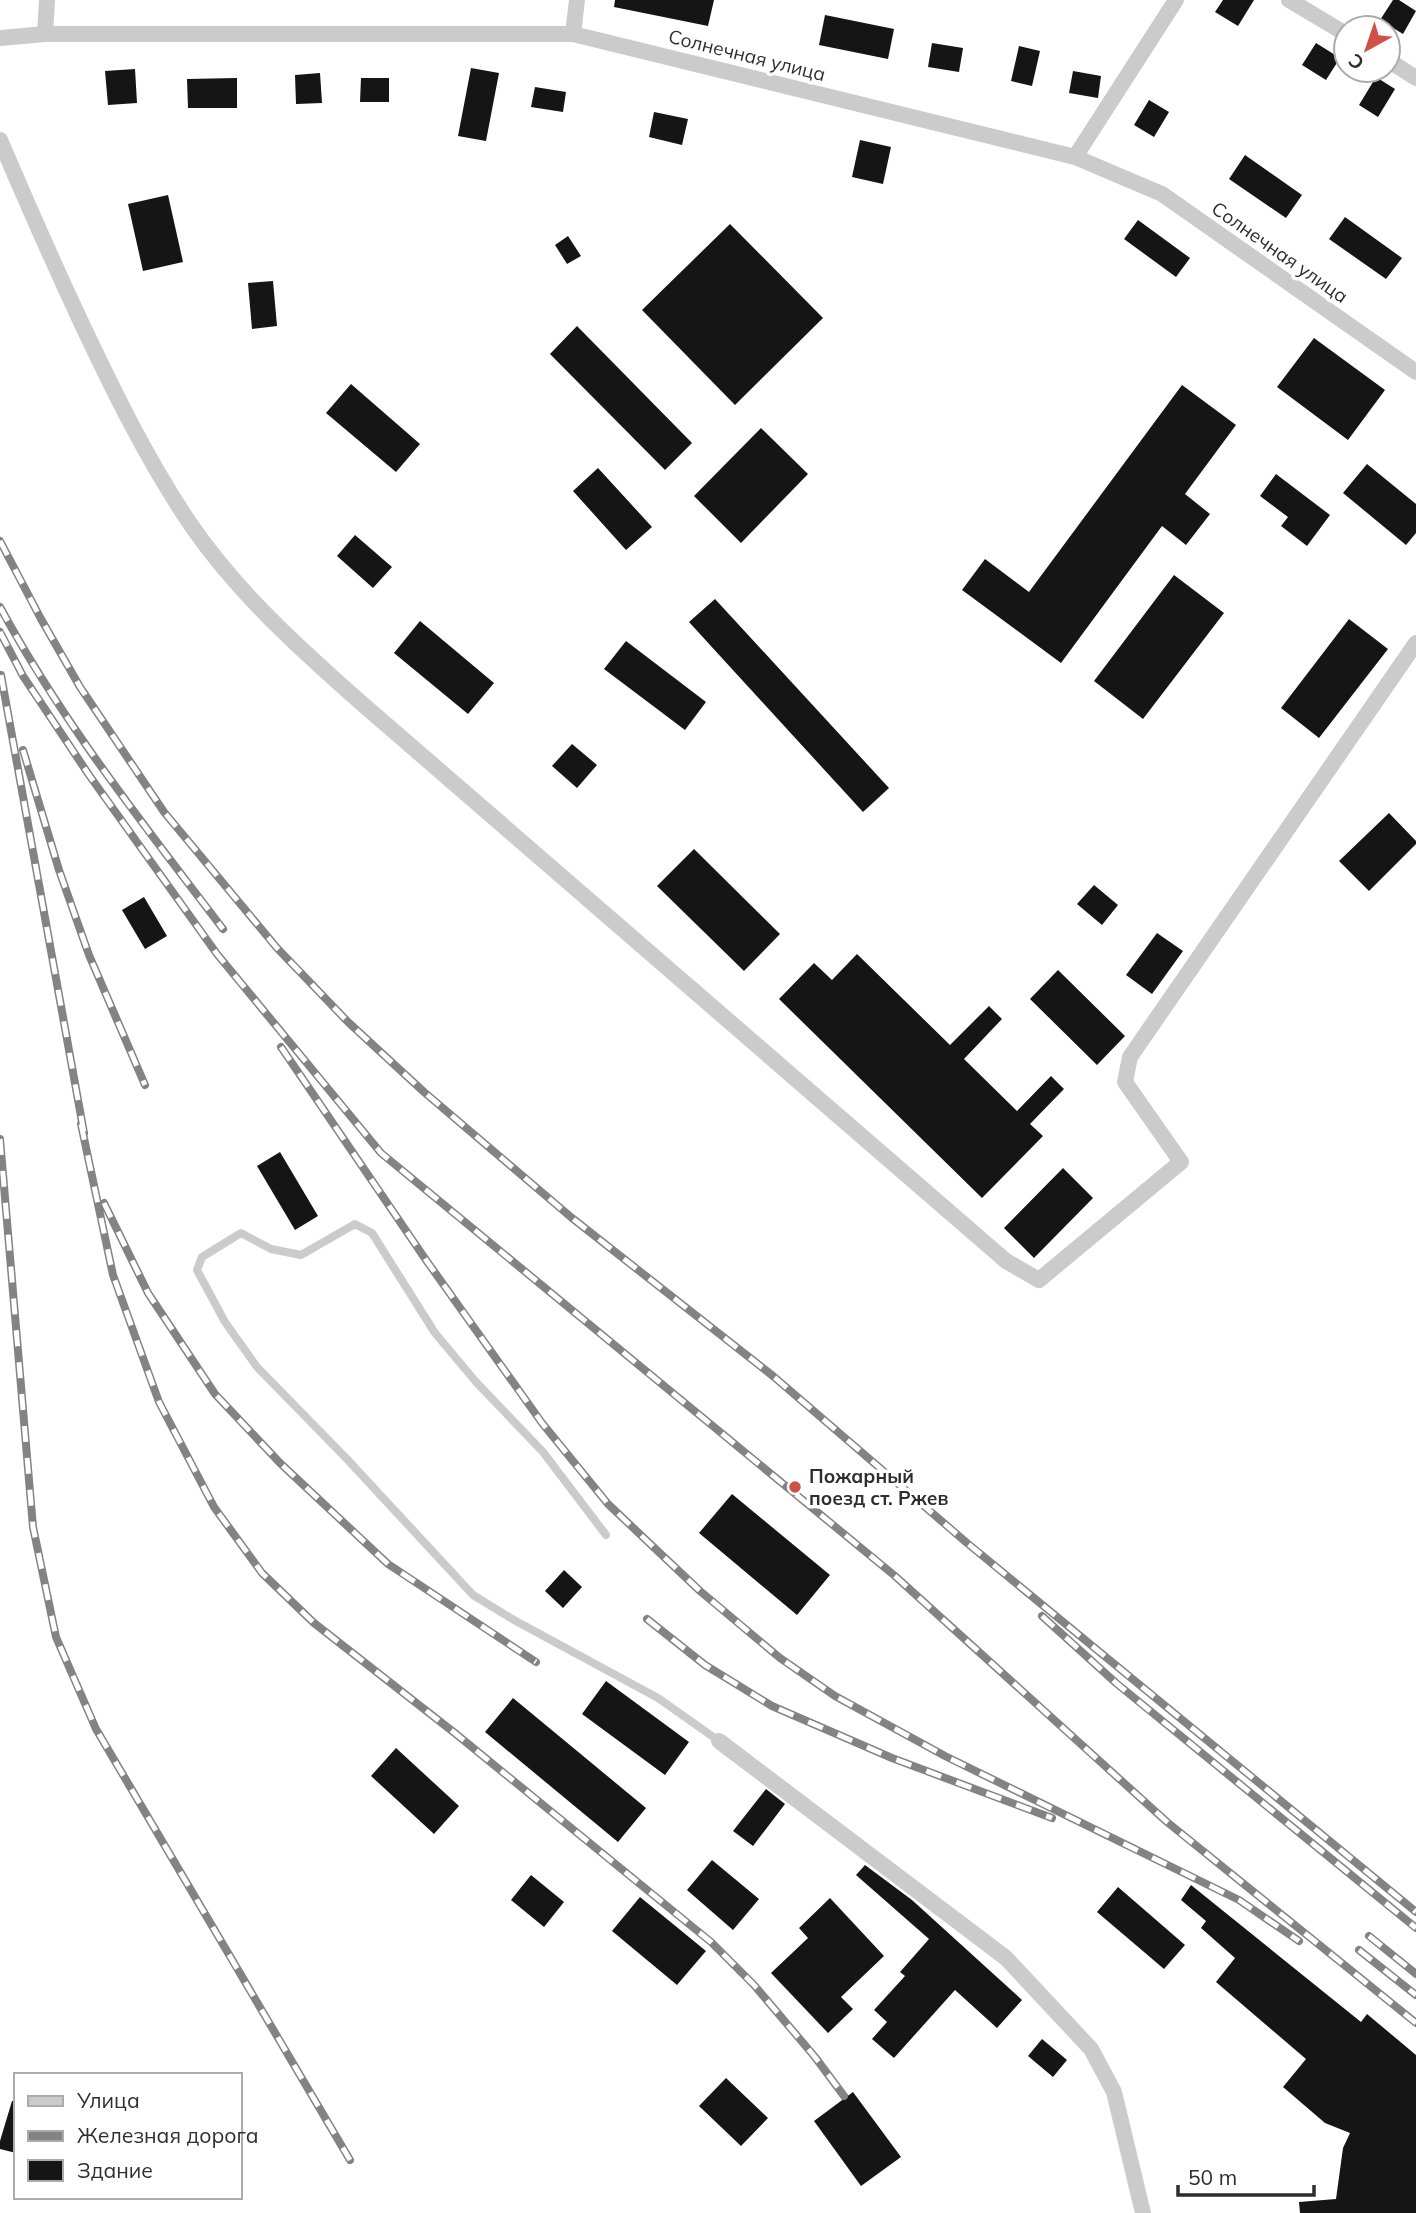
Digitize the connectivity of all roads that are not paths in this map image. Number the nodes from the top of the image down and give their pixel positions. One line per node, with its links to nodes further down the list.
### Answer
1 (47, 0): 6 (street)
2 (577, 0): 7 (street)
3 (1176, 0): 10 (street)
4 (1289, 0): 5 (street)
5 (1332, 26)
6 (45, 34): 7 (street, Солнечная улица); 8 (street, Солнечная улица)
7 (573, 34): 10 (street, Солнечная улица)
8 (0, 38)
9 (0, 140): 12 (street)
10 (1075, 157): 11 (street, Солнечная улица)
11 (1416, 372)
12 (1416, 643)
13 (606, 1535): 14 (lane)
14 (719, 1741): 15 (street)
15 (1143, 2213)

